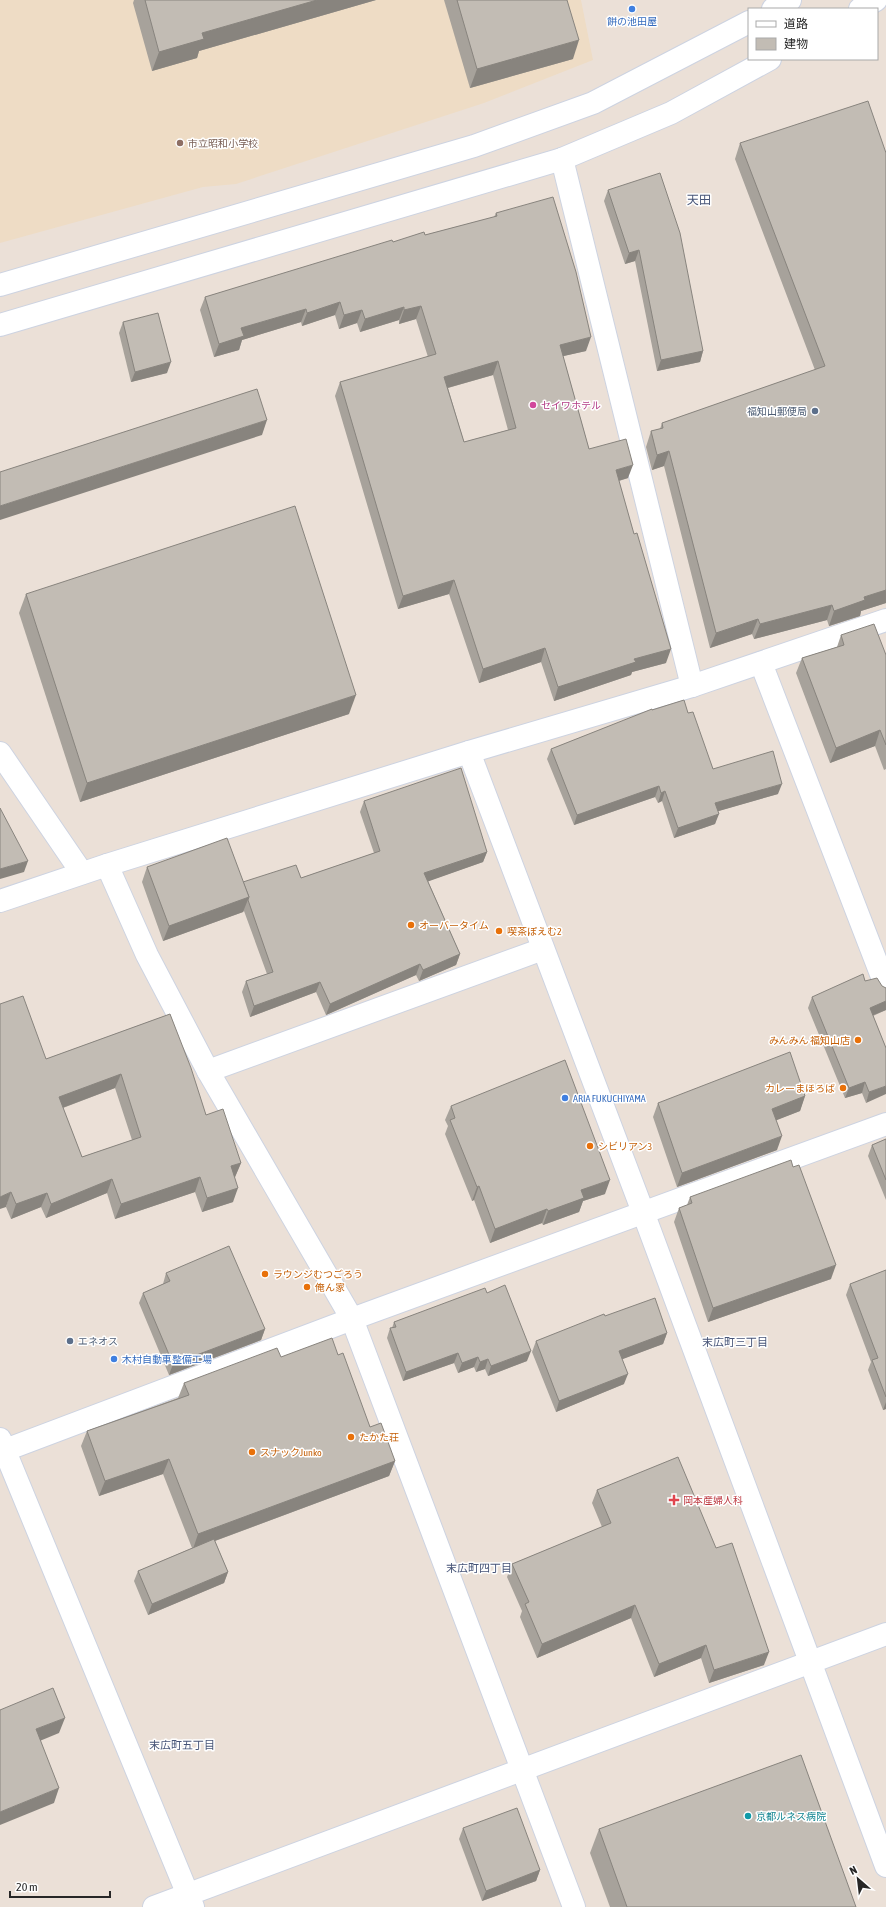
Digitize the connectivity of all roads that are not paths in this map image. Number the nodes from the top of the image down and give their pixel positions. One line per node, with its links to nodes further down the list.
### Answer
1 (790, 0): 4 (street)
2 (876, 0): 5 (street)
3 (880, 0): 6 (street)
4 (775, 8)
5 (862, 8)
6 (886, 16)
7 (748, 23): 10 (street)
8 (768, 60): 9 (street)
9 (562, 158): 11 (street); 14 (street)
10 (0, 285)
11 (0, 325)
12 (886, 620): 13 (street)
13 (761, 663): 14 (street); 21 (street)
14 (692, 686): 15 (street)
15 (469, 752): 17 (street); 20 (street)
16 (0, 753): 18 (street)
17 (107, 865): 18 (street); 22 (street)
18 (82, 873): 19 (street)
19 (0, 901)
20 (543, 949): 22 (street); 24 (street)
21 (886, 987)
22 (208, 1070): 25 (street)
23 (886, 1124): 24 (street)
24 (643, 1212): 25 (street); 28 (street)
25 (352, 1318): 26 (street); 29 (street)
26 (2, 1447): 31 (street)
27 (886, 1634): 28 (street)
28 (810, 1662): 29 (street); 30 (street)
29 (523, 1771): 31 (street); 33 (street)
30 (886, 1866)
31 (191, 1900): 32 (street)
32 (154, 1907)
33 (574, 1907)

